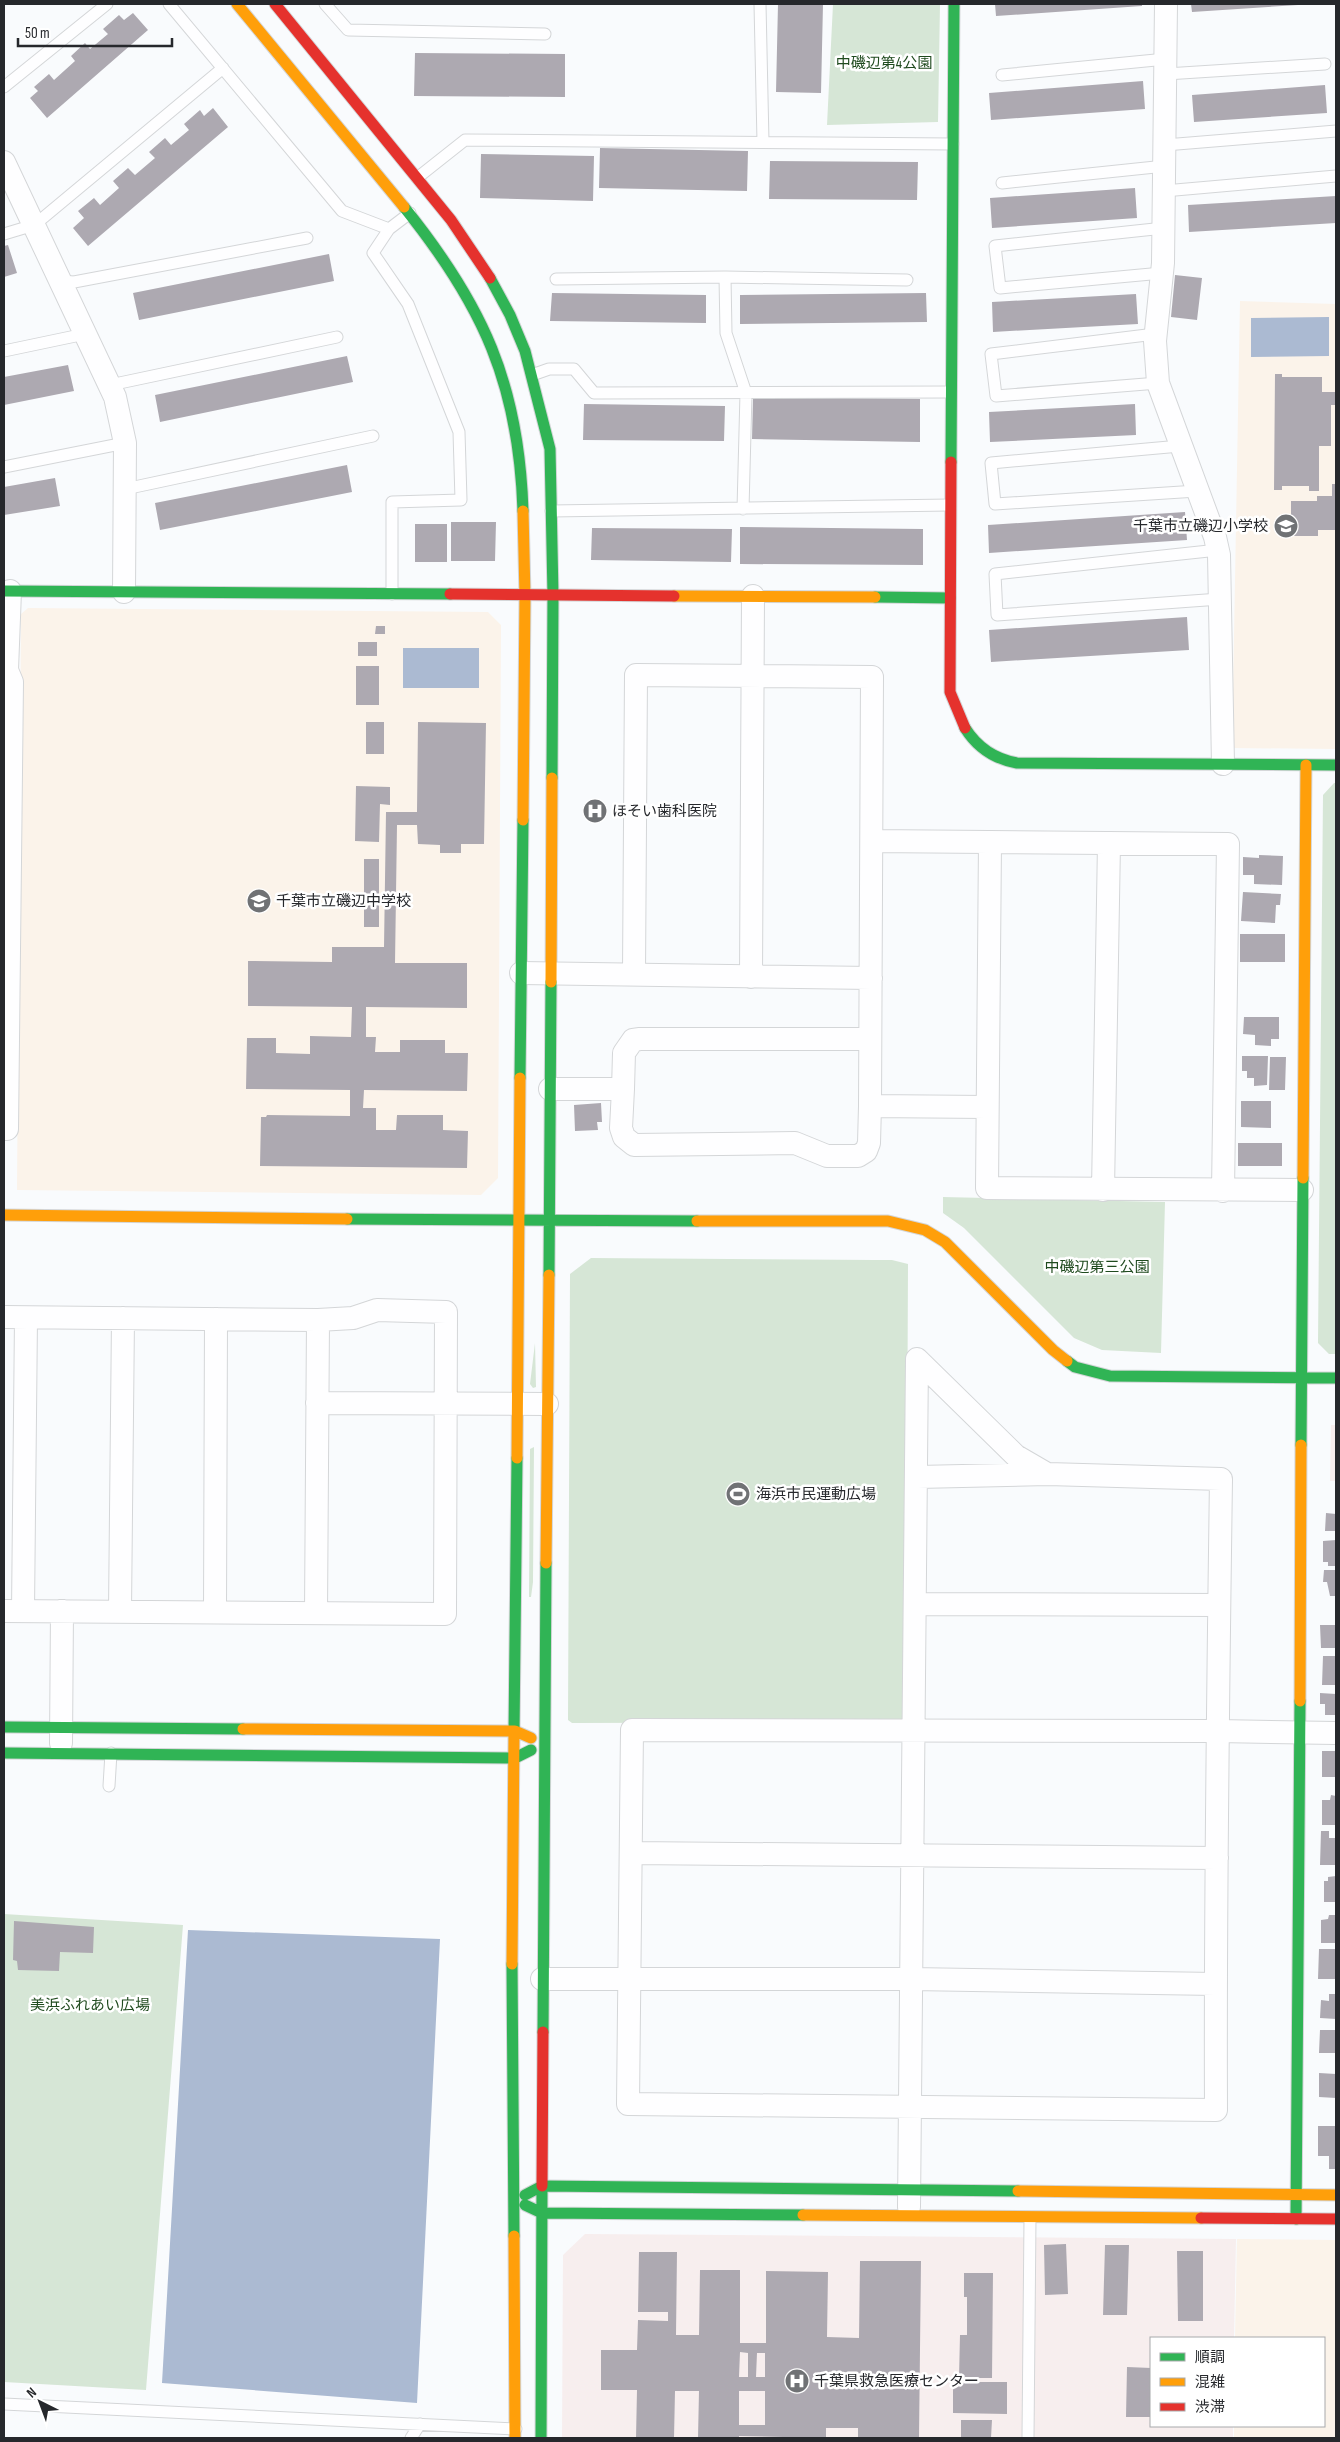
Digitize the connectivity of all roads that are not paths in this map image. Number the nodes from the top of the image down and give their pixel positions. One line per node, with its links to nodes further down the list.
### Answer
1 (107, 4): 14 (lane)
2 (169, 4): 12 (lane)
3 (237, 4): 24 (street)
4 (275, 4): 21 (street)
5 (326, 4): 9 (lane)
6 (760, 4): 16 (lane)
7 (954, 4): 17 (street)
8 (1166, 4): 11 (street)
9 (545, 34)
10 (1325, 64): 11 (lane)
11 (1166, 67): 13 (lane); 18 (street)
12 (223, 68): 25 (lane); 27 (lane)
13 (1002, 75)
14 (4, 87)
15 (1336, 131): 18 (lane)
16 (763, 142): 17 (lane); 21 (lane)
17 (953, 144): 42 (street)
18 (1165, 155): 22 (lane); 23 (street)
19 (4, 162): 25 (street)
20 (1336, 176): 23 (lane)
21 (416, 178): 39 (street)
22 (1002, 183)
23 (1164, 191): 26 (street)
24 (410, 213): 27 (lane); 58 (street)
25 (34, 225): 28 (lane); 34 (street)
26 (1164, 228): 30 (street); 30 (lane)
27 (389, 229): 56 (lane)
28 (4, 234)
29 (306, 238): 34 (lane)
30 (1162, 273): 36 (street)
31 (724, 277): 32 (lane); 33 (lane); 43 (lane)
32 (556, 279)
33 (907, 280)
34 (60, 281): 35 (street)
35 (86, 334): 38 (lane); 41 (street)
36 (1155, 334): 40 (street); 40 (lane)
37 (337, 337): 41 (lane)
38 (4, 351)
39 (532, 375): 43 (lane); 52 (street)
40 (1158, 383): 46 (street)
41 (110, 385): 45 (street)
42 (951, 392): 43 (lane); 50 (street)
43 (746, 393): 51 (lane)
44 (373, 436): 48 (lane)
45 (126, 443): 47 (lane); 48 (street)
46 (1180, 446): 49 (street); 49 (lane)
47 (4, 466)
48 (125, 489): 55 (street)
49 (1197, 491): 53 (street)
50 (950, 505): 51 (lane); 60 (street)
51 (743, 509): 52 (lane)
52 (551, 511): 57 (street)
53 (1218, 550): 61 (street); 61 (lane)
54 (7, 591): 55 (street); 62 (street)
55 (124, 592): 56 (street)
56 (392, 594): 58 (street)
57 (553, 595): 58 (street); 59 (street); 73 (street)
58 (525, 596): 72 (street)
59 (753, 596): 60 (street); 63 (street)
60 (950, 598): 64 (street)
61 (1220, 599): 64 (street)
62 (6, 670): 67 (street)
63 (753, 676): 68 (street); 74 (street); 75 (street)
64 (1223, 764): 65 (street)
65 (1306, 765): 66 (street); 85 (street)
66 (1336, 765)
67 (7, 782): 71 (street)
68 (872, 841): 69 (street); 76 (street)
69 (990, 842): 70 (street); 82 (street)
70 (1109, 843): 84 (street); 86 (street)
71 (7, 900): 77 (street)
72 (521, 973): 73 (street); 88 (street)
73 (550, 973): 74 (street); 79 (street)
74 (634, 973): 75 (street)
75 (751, 977): 76 (street)
76 (871, 978): 78 (street)
77 (6, 1013): 83 (street)
78 (870, 1039): 80 (street); 81 (street)
79 (550, 1089): 80 (street); 89 (street)
80 (623, 1089): 81 (street)
81 (870, 1106): 82 (street)
82 (987, 1107): 84 (street)
83 (4, 1129)
84 (1103, 1190): 86 (street)
85 (1302, 1190): 86 (street); 95 (street)
86 (1223, 1191)
87 (4, 1215): 88 (street)
88 (520, 1221): 89 (street); 99 (street)
89 (550, 1221): 95 (street); 100 (street)
90 (4, 1317): 91 (street)
91 (26, 1318): 92 (street); 105 (street)
92 (123, 1318): 93 (street); 107 (street)
93 (216, 1319): 94 (street); 108 (street)
94 (318, 1320): 97 (street); 98 (street)
95 (1303, 1377): 96 (street); 115 (street)
96 (1336, 1378)
97 (317, 1403): 98 (street); 109 (street)
98 (446, 1403): 99 (street); 109 (street)
99 (517, 1404): 100 (street); 112 (street)
100 (547, 1404): 117 (street)
101 (1048, 1474): 102 (street); 102 (street); 104 (street)
102 (918, 1478): 103 (street)
103 (916, 1604): 104 (street); 113 (street)
104 (1219, 1605): 114 (street)
105 (14, 1611): 106 (street)
106 (62, 1611): 107 (street); 111 (street)
107 (120, 1611): 108 (street)
108 (215, 1612): 109 (street)
109 (316, 1613)
110 (4, 1727): 111 (street)
111 (61, 1728): 112 (street); 119 (street)
112 (515, 1731): 117 (street); 121 (street)
113 (915, 1731): 114 (street); 123 (street); 124 (street)
114 (1218, 1731): 115 (street); 125 (street)
115 (1298, 1732): 116 (street); 133 (street)
116 (1336, 1733)
117 (544, 1744): 121 (street); 126 (street)
118 (4, 1753): 119 (street)
119 (60, 1753): 120 (street)
120 (111, 1753): 121 (street); 122 (lane)
121 (515, 1758): 135 (street)
122 (109, 1786)
123 (632, 1853): 124 (street); 127 (street)
124 (914, 1855): 125 (street); 128 (street)
125 (1217, 1858): 129 (street)
126 (542, 1979): 127 (street); 131 (street)
127 (630, 1979): 128 (street); 130 (street)
128 (912, 1980): 129 (street); 130 (street)
129 (1215, 1984): 130 (street)
130 (910, 2107): 132 (street)
131 (542, 2186): 132 (street); 135 (street); 136 (street)
132 (909, 2192): 133 (street); 137 (street)
133 (1296, 2194): 134 (street); 139 (street)
134 (1336, 2195)
135 (514, 2200): 136 (street); 143 (street)
136 (542, 2213): 137 (street); 143 (street)
137 (909, 2217): 138 (street)
138 (1030, 2218): 139 (street); 145 (lane)
139 (1296, 2219): 140 (street)
140 (1336, 2219)
141 (4, 2404): 142 (lane)
142 (420, 2424): 143 (lane); 144 (lane)
143 (528, 2433)
144 (411, 2438)
145 (1028, 2438)

